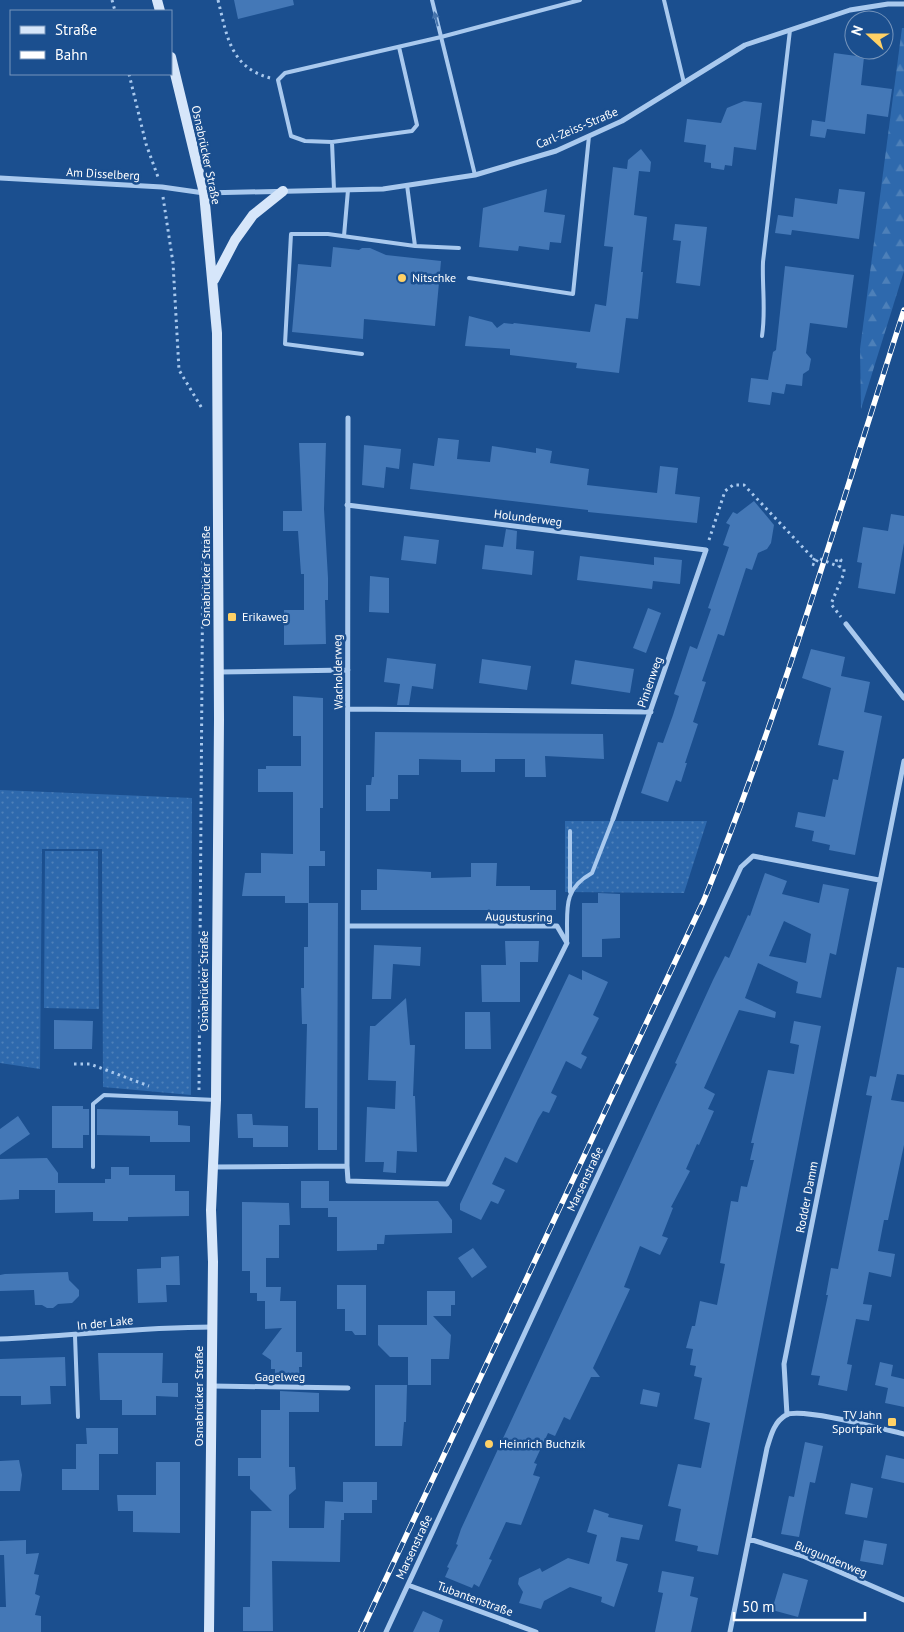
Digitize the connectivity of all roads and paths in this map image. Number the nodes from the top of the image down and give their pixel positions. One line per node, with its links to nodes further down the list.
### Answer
1 (218, 0): 11 (path)
2 (432, 0): 7 (lane, one-way to 2)
3 (580, 0): 7 (lane)
4 (664, 0): 12 (lane)
5 (904, 4): 6 (street, Carl-Zeiss-Straße)
6 (790, 30): 12 (street, Carl-Zeiss-Straße); 28 (lane)
7 (441, 37): 8 (lane); 15 (lane)
8 (399, 47): 11 (lane); 14 (lane)
9 (172, 61): 22 (main road, Osnabrücker Straße)
10 (129, 75): 18 (path)
11 (278, 80): 14 (lane)
12 (684, 83): 13 (street, Carl-Zeiss-Straße)
13 (589, 136): 15 (street, Carl-Zeiss-Straße); 26 (lane)
14 (332, 142): 19 (lane)
15 (475, 175): 17 (street, Carl-Zeiss-Straße)
16 (0, 178): 18 (street, Am Disselberg)
17 (407, 185): 20 (street, Carl-Zeiss-Straße); 24 (lane)
18 (162, 187): 22 (street, Am Disselberg); 31 (path)
19 (334, 190): 20 (street, Carl-Zeiss-Straße); 21 (street, Carl-Zeiss-Straße)
20 (348, 190): 23 (lane)
21 (283, 191): 22 (street, Carl-Zeiss-Straße); 27 (main road)
22 (204, 193): 27 (main road, Osnabrücker Straße)
23 (344, 236): 24 (lane); 29 (lane)
24 (415, 246): 25 (lane)
25 (459, 248)
26 (469, 278)
27 (214, 280): 37 (main road, Osnabrücker Straße)
28 (762, 336)
29 (362, 354)
30 (348, 418): 32 (street, Wacholderweg)
31 (203, 420)
32 (347, 505): 34 (street, Holunderweg); 36 (street, Wacholderweg)
33 (203, 530): 50 (path)
34 (706, 550): 35 (path); 40 (street, Pinienweg)
35 (846, 624): 38 (street)
36 (348, 670): 37 (street); 39 (street, Wacholderweg)
37 (218, 672): 51 (main road, Osnabrücker Straße)
38 (904, 698)
39 (349, 709): 40 (street); 46 (street, Wacholderweg)
40 (651, 712): 42 (street, Pinienweg)
41 (904, 761): 44 (street, Rodder Damm)
42 (613, 819): 45 (lane)
43 (570, 831): 45 (lane)
44 (879, 880): 60 (street, Rodder Damm); 64 (street, Marsenstraße)
45 (570, 892): 47 (lane)
46 (349, 926): 47 (street, Augustusring); 52 (street)
47 (567, 942): 52 (street)
48 (74, 1064): 49 (path)
49 (158, 1089)
50 (199, 1099): 51 (lane); 53 (lane)
51 (216, 1100): 54 (main road, Osnabrücker Straße)
52 (347, 1166): 54 (street)
53 (93, 1167)
54 (214, 1167): 55 (main road, Osnabrücker Straße)
55 (212, 1327): 56 (street, In der Lake); 58 (main road, Osnabrücker Straße)
56 (74, 1336): 57 (street, In der Lake); 61 (lane)
57 (0, 1339)
58 (212, 1386): 59 (street, Gagelweg); 66 (main road, Osnabrücker Straße)
59 (348, 1388)
60 (787, 1414): 62 (street); 63 (street)
61 (78, 1417)
62 (904, 1434)
63 (749, 1539): 65 (street, Burgundenweg); 69 (street)
64 (408, 1585): 67 (street, Marsenstraße); 68 (street, Tubantenstraße)
65 (904, 1600)
66 (209, 1632)
67 (386, 1632)
68 (536, 1632)
69 (730, 1632)

